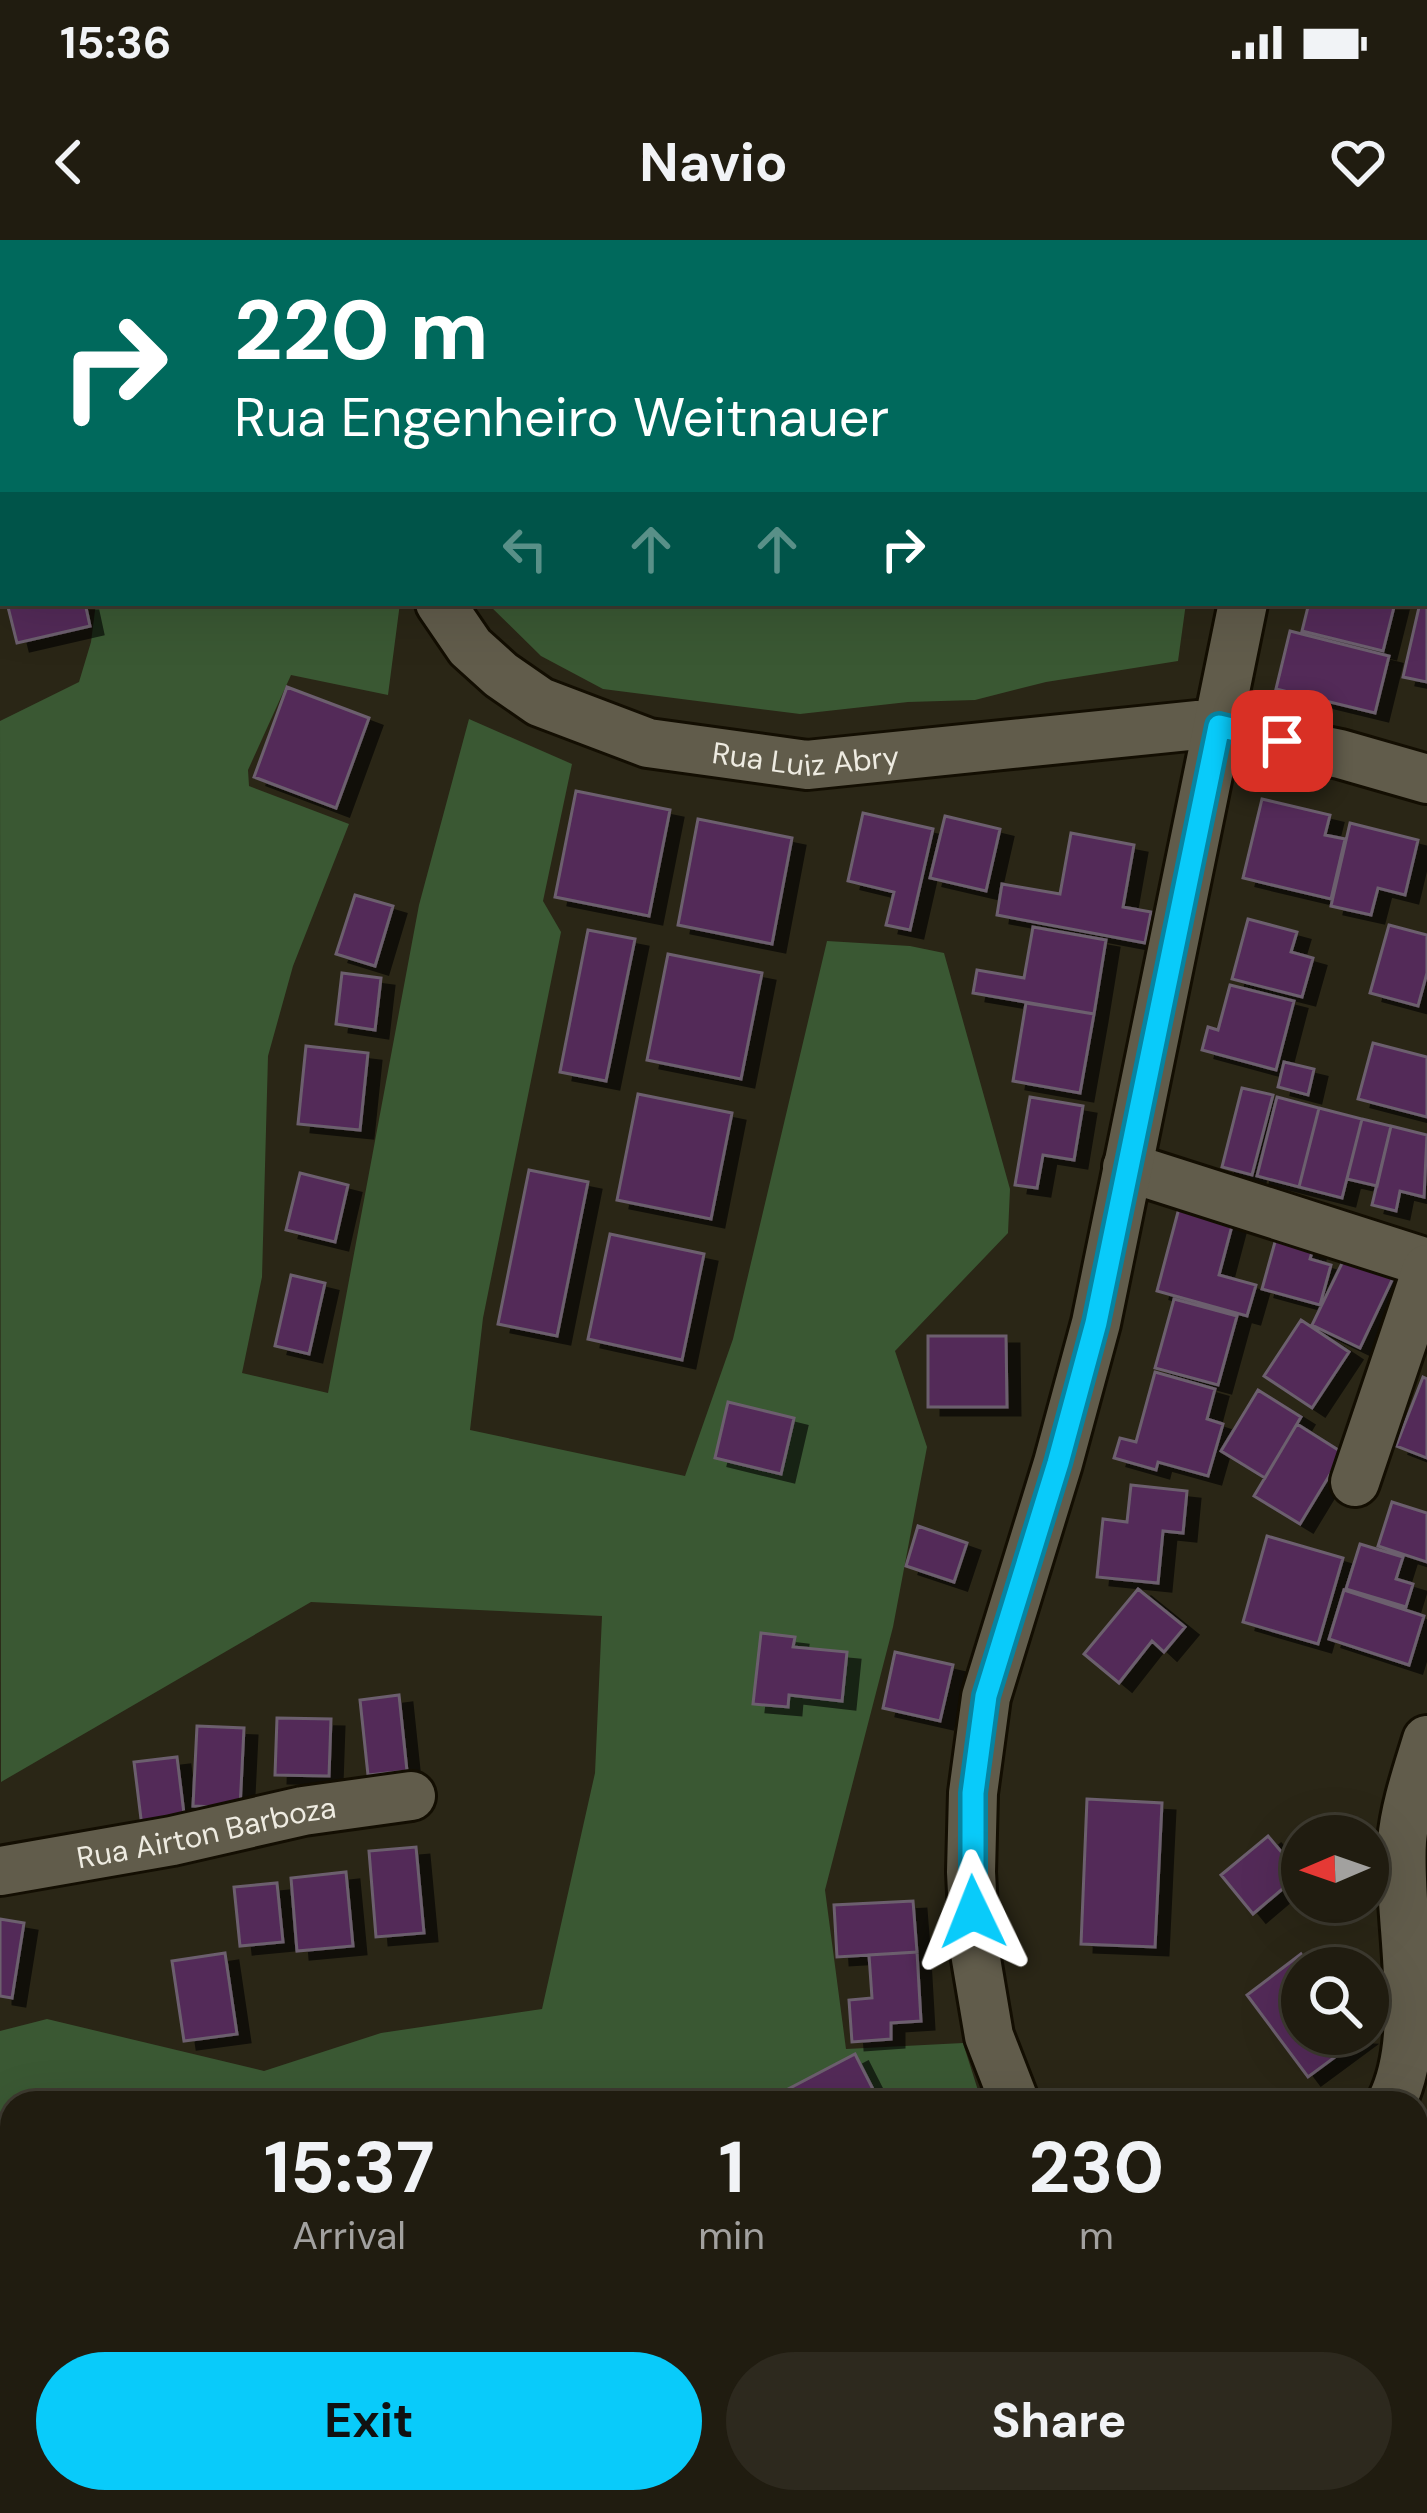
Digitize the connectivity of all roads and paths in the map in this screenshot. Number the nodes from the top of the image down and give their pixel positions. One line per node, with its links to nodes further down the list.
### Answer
1 (442, 606): 3 (street, Rua Luiz Abry)
2 (1243, 606): 3 (street)
3 (1219, 726): 4 (street, Rua Luiz Abry); 5 (street)
4 (1427, 778)
5 (1127, 1167): 6 (street); 11 (street)
6 (1427, 1266): 7 (street)
7 (1355, 1482)
8 (1427, 1741): 12 (street)
9 (411, 1796): 10 (street, Rua Airton Barboza)
10 (0, 1871)
11 (1010, 2091)
12 (1397, 2091)

